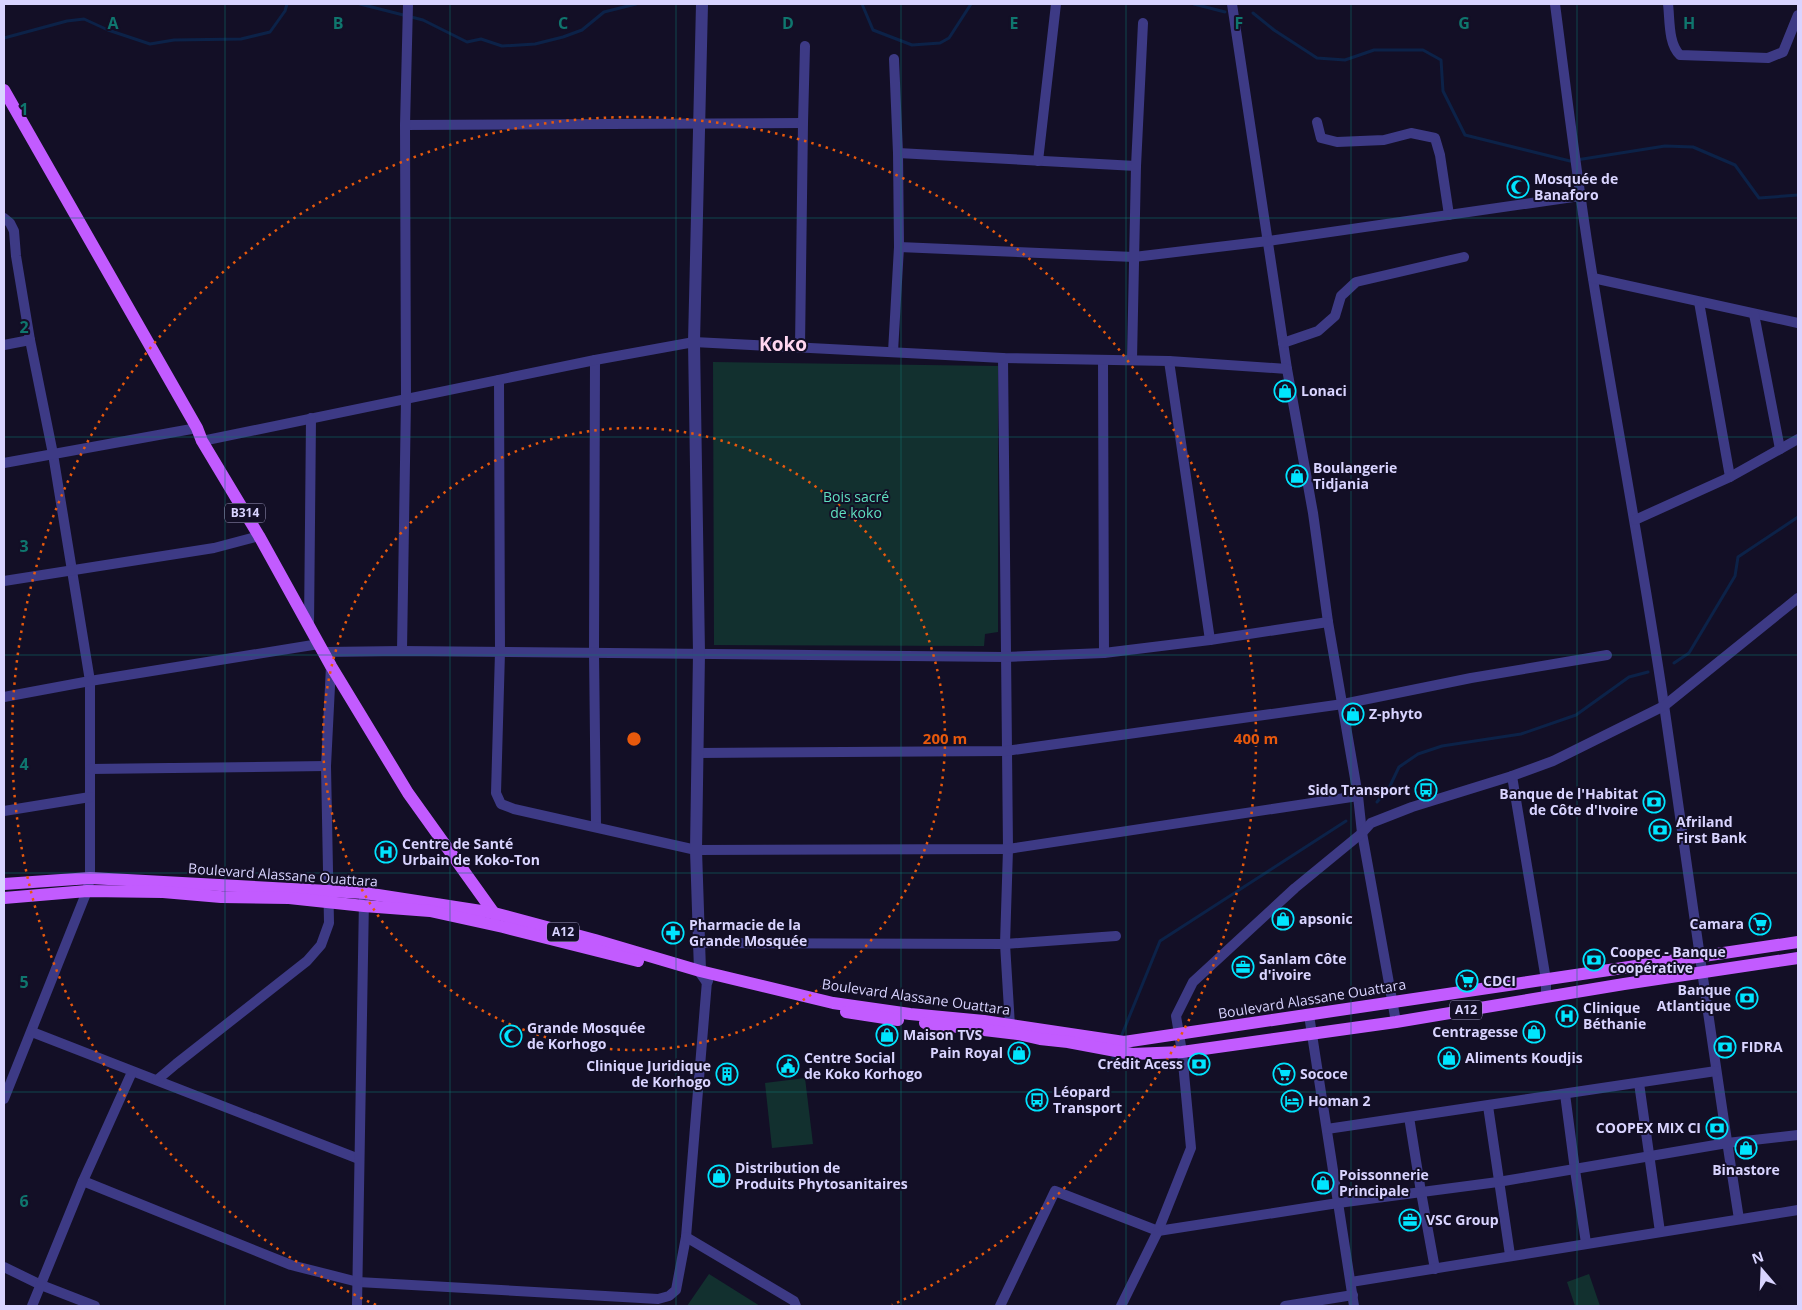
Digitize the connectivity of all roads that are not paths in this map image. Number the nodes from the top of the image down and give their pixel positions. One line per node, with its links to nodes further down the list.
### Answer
1 (702, 4): 12 (street)
2 (1056, 4): 17 (street)
3 (1232, 4): 22 (street)
4 (1555, 4): 19 (street)
5 (1668, 4): 7 (street)
6 (408, 5): 15 (street)
7 (1798, 15)
8 (1142, 23): 18 (street)
9 (805, 46): 13 (street)
10 (894, 59): 16 (street)
11 (4, 90): 45 (main road, B314)
12 (698, 122): 13 (street); 15 (street); 31 (street)
13 (803, 122): 34 (street)
14 (1317, 122): 20 (street)
15 (405, 125): 43 (street)
16 (898, 153): 17 (street); 23 (street)
17 (1038, 161): 18 (street)
18 (1136, 166): 24 (street)
19 (1580, 196): 20 (street); 26 (street)
20 (1449, 215): 22 (street)
21 (4, 218): 30 (street)
22 (1268, 241): 24 (street); 32 (street)
23 (899, 247): 24 (street); 35 (street)
24 (1134, 256): 39 (street)
25 (1464, 257): 32 (street)
26 (1592, 278): 27 (street); 52 (street)
27 (1699, 302): 28 (street); 51 (street)
28 (1754, 314): 29 (street); 48 (street)
29 (1798, 324)
30 (30, 340): 33 (street); 49 (street)
31 (694, 342): 34 (street); 37 (street); 64 (street)
32 (1283, 343): 41 (street)
33 (4, 344)
34 (800, 347): 35 (street)
35 (893, 352): 36 (street)
36 (1003, 358): 38 (street); 67 (street)
37 (595, 360): 42 (street); 63 (street)
38 (1103, 360): 39 (street); 65 (street)
39 (1132, 360): 40 (street)
40 (1169, 361): 41 (street); 59 (street)
41 (1287, 369): 57 (street)
42 (499, 380): 43 (street); 62 (street)
43 (406, 399): 44 (street); 61 (street)
44 (311, 418): 47 (street); 58 (street)
45 (197, 428): 47 (main road, B314); 49 (street)
46 (1798, 439): 48 (street)
47 (202, 441): 53 (main road, B314)
48 (1780, 449): 51 (street)
49 (53, 454): 50 (street); 54 (street)
50 (4, 463)
51 (1730, 477): 52 (street)
52 (1634, 520): 72 (street)
53 (259, 536): 54 (street); 58 (main road, B314)
54 (72, 570): 55 (street); 69 (street)
55 (4, 581)
56 (1798, 598): 72 (street)
57 (1328, 622): 59 (street); 71 (street)
58 (309, 628): 60 (main road, B314)
59 (1210, 640): 65 (street)
60 (322, 648): 61 (street); 68 (main road, B314); 69 (street)
61 (402, 651): 62 (street)
62 (500, 652): 63 (street); 81 (street)
63 (594, 652): 64 (street); 81 (street)
64 (699, 653): 67 (street); 74 (street)
65 (1104, 653): 67 (street)
66 (1607, 655): 71 (street)
67 (1005, 657): 73 (street)
68 (331, 666): 75 (street); 92 (main road, B314)
69 (90, 681): 70 (street); 76 (street)
70 (4, 697)
71 (1343, 704): 73 (street); 78 (street)
72 (1664, 706): 77 (street); 98 (street)
73 (1006, 751): 74 (street); 83 (street)
74 (698, 753): 84 (street)
75 (326, 766): 76 (street); 89 (street)
76 (90, 769): 79 (street)
77 (1512, 776): 82 (street); 102 (street)
78 (1358, 796): 82 (street); 83 (street)
79 (90, 797): 80 (street); 85 (street)
80 (4, 811)
81 (596, 826): 84 (street)
82 (1362, 833): 104 (street); 109 (street)
83 (1008, 849): 84 (street); 97 (street)
84 (696, 850): 96 (street)
85 (90, 878): 86 (main road, Boulevard Alassane Ouattara / A12); 87 (street); 89 (main road, Boulevard Alassane Ouattara / A12)
86 (4, 884)
87 (87, 891): 89 (main road, Boulevard Alassane Ouattara / A12); 90 (main road, Boulevard Alassane Ouattara / A12); 108 (street)
88 (365, 893): 89 (main road, Boulevard Alassane Ouattara / A12); 91 (street); 92 (main road, Boulevard Alassane Ouattara / A12)
89 (329, 896): 91 (main road, Boulevard Alassane Ouattara / A12); 115 (street)
90 (4, 898)
91 (364, 906): 93 (main road, Boulevard Alassane Ouattara / A12); 125 (street)
92 (494, 913): 93 (main road, B314); 101 (main road, Boulevard Alassane Ouattara / A12)
93 (503, 927): 101 (main road, Boulevard Alassane Ouattara / A12)
94 (1116, 936): 97 (street)
95 (1798, 942): 98 (main road, Boulevard Alassane Ouattara / A12)
96 (700, 943): 97 (street); 101 (street)
97 (1005, 944): 107 (street)
98 (1699, 957): 100 (street); 102 (main road, Boulevard Alassane Ouattara / A12)
99 (1798, 958): 100 (main road, Boulevard Alassane Ouattara / A12)
100 (1701, 973): 103 (main road, Boulevard Alassane Ouattara / A12); 113 (street)
101 (704, 976): 107 (main road, Boulevard Alassane Ouattara / A12); 135 (street)
102 (1546, 980): 103 (street); 104 (main road, Boulevard Alassane Ouattara / A12)
103 (1546, 997): 106 (main road, Boulevard Alassane Ouattara / A12)
104 (1392, 1002): 105 (main road, Boulevard Alassane Ouattara / A12); 106 (street)
105 (1309, 1016): 109 (main road, Boulevard Alassane Ouattara / A12); 110 (street)
106 (1396, 1022): 110 (main road, Boulevard Alassane Ouattara / A12)
107 (1014, 1030): 111 (main road, Boulevard Alassane Ouattara / A12)
108 (32, 1032): 114 (street); 118 (street)
109 (1179, 1034): 111 (main road, Boulevard Alassane Ouattara / A12); 112 (street)
110 (1312, 1034): 112 (main road, Boulevard Alassane Ouattara / A12); 121 (street)
111 (1113, 1045): 112 (main road, Boulevard Alassane Ouattara / A12)
112 (1182, 1052): 133 (street)
113 (1716, 1071): 116 (street); 123 (street)
114 (132, 1072): 115 (street); 127 (street)
115 (157, 1080): 125 (street)
116 (1639, 1083): 117 (street); 124 (street)
117 (1565, 1094): 119 (street); 126 (street)
118 (4, 1098)
119 (1488, 1106): 120 (street); 128 (street)
120 (1409, 1117): 121 (street); 129 (street)
121 (1326, 1129): 130 (street)
122 (1798, 1135): 123 (street)
123 (1727, 1143): 124 (street); 132 (street)
124 (1650, 1157): 126 (street); 134 (street)
125 (359, 1159): 140 (street)
126 (1575, 1170): 128 (street); 136 (street)
127 (83, 1181): 140 (street); 142 (street)
128 (1498, 1182): 129 (street); 137 (street)
129 (1420, 1192): 130 (street); 139 (street)
130 (1338, 1203): 133 (street); 141 (street)
131 (1798, 1210): 132 (street)
132 (1739, 1219): 134 (street)
133 (1158, 1231): 148 (street); 149 (street)
134 (1660, 1232): 136 (street)
135 (686, 1237): 140 (street); 147 (street)
136 (1586, 1243): 137 (street)
137 (1510, 1256): 139 (street)
138 (4, 1267): 142 (street)
139 (1435, 1269): 141 (street)
140 (358, 1282): 146 (street)
141 (1351, 1282): 143 (street)
142 (41, 1284): 144 (street); 145 (street)
143 (1353, 1295): 150 (street); 151 (street)
144 (32, 1306)
145 (95, 1306)
146 (357, 1306)
147 (796, 1306)
148 (1000, 1306)
149 (1121, 1306)
150 (1285, 1306)
151 (1354, 1306)

